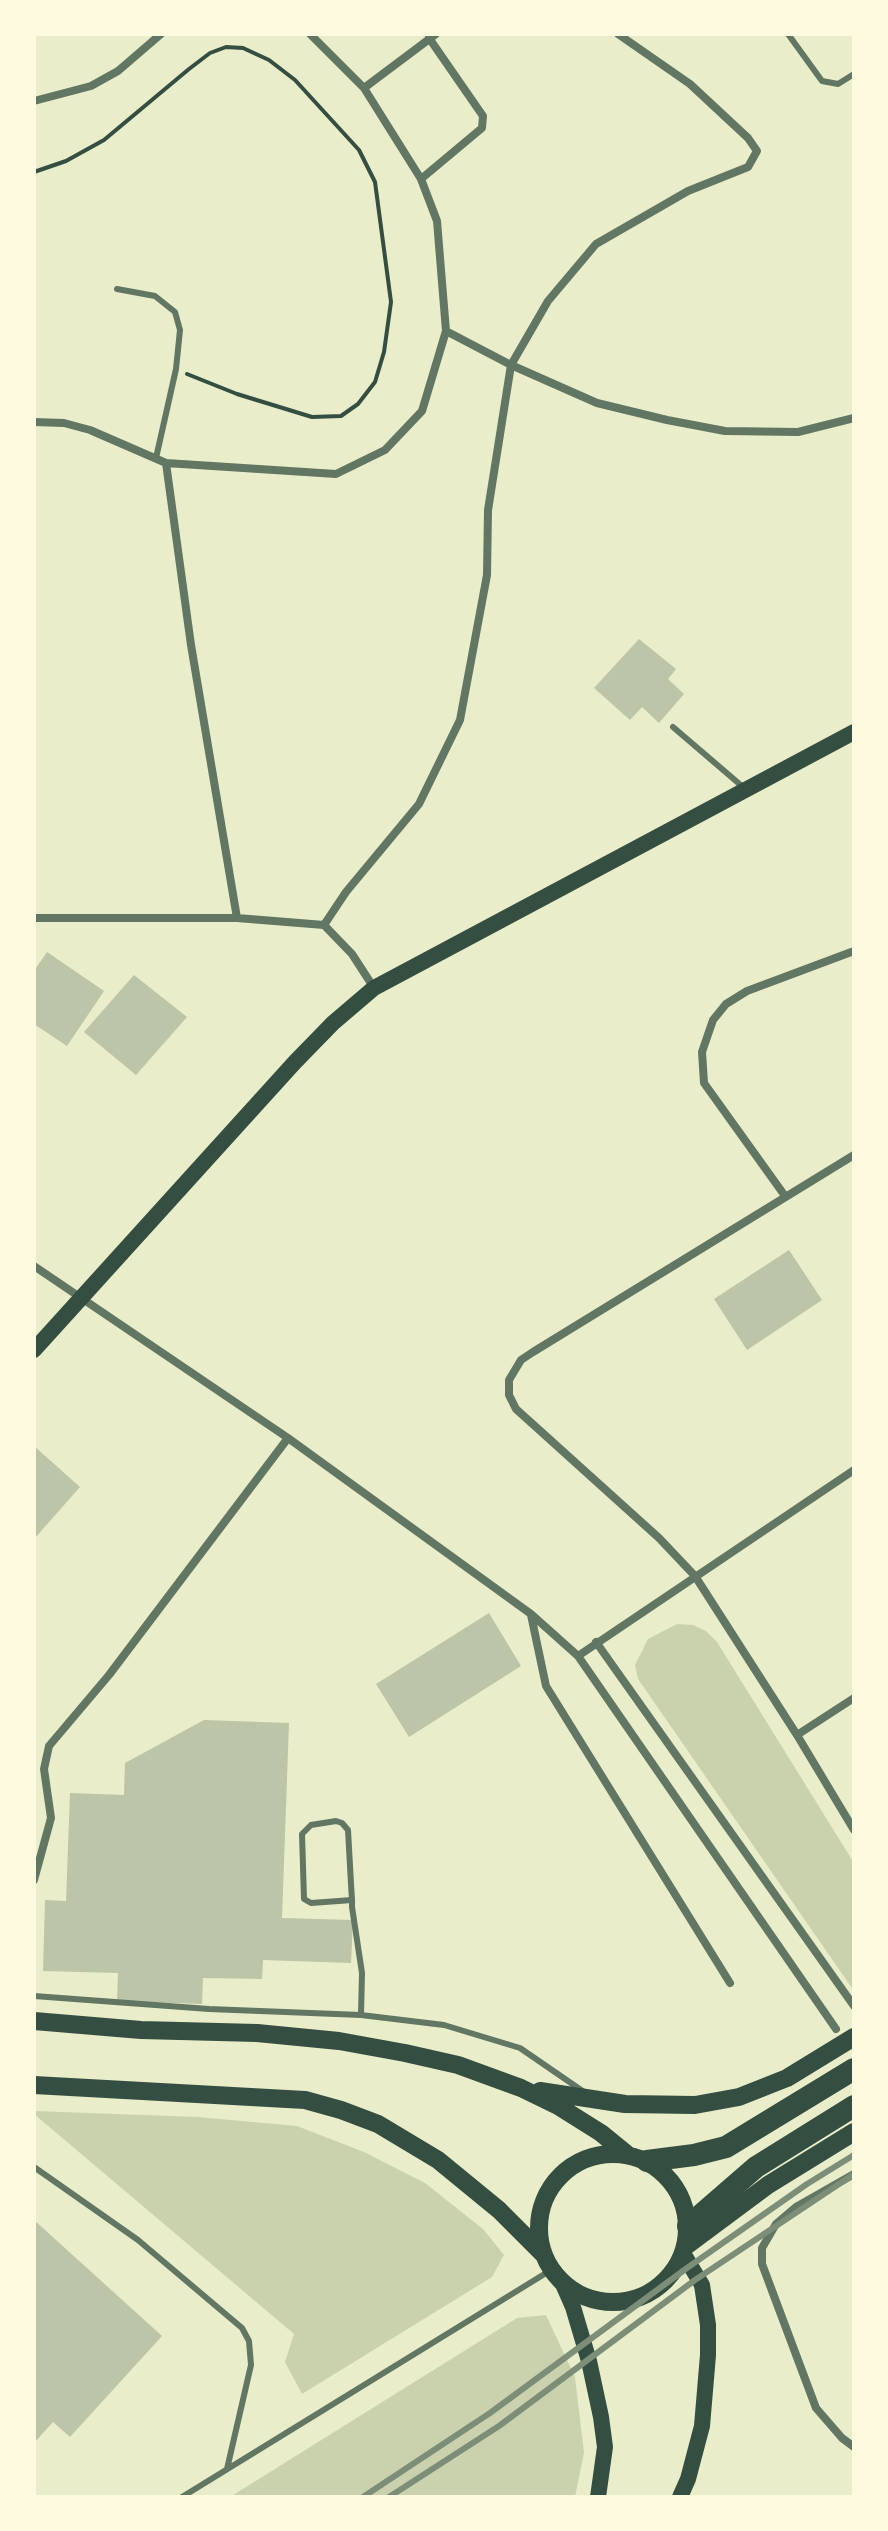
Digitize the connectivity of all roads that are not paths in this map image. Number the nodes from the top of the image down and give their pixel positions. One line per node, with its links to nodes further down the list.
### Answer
1 (161, 34): 8 (street)
2 (310, 34): 7 (street)
3 (618, 34): 12 (street)
4 (788, 34): 6 (lane)
5 (433, 36): 7 (street); 9 (street)
6 (854, 74)
7 (364, 88): 9 (street)
8 (34, 101)
9 (421, 179): 11 (street)
10 (117, 289): 15 (lane)
11 (446, 331): 12 (street); 16 (street)
12 (511, 365): 13 (street); 22 (street)
13 (854, 418)
14 (34, 422): 15 (street)
15 (156, 458): 16 (street)
16 (166, 463): 21 (street)
17 (673, 727): 19 (lane)
18 (854, 732): 19 (main road)
19 (746, 789): 24 (main road)
20 (34, 918): 21 (street)
21 (237, 918): 22 (street)
22 (324, 925): 24 (street)
23 (854, 951): 26 (street)
24 (374, 988): 28 (main road)
25 (854, 1155): 26 (street)
26 (785, 1196): 32 (street)
27 (34, 1266): 28 (street)
28 (80, 1297): 29 (main road); 30 (street)
29 (34, 1350)
30 (288, 1438): 33 (street); 39 (street)
31 (854, 1470): 32 (street)
32 (695, 1576): 34 (street); 37 (street)
33 (531, 1614): 35 (street); 41 (street)
34 (596, 1642): 35 (street); 43 (street)
35 (578, 1656): 46 (street)
36 (854, 1698): 37 (street)
37 (797, 1735): 38 (street)
38 (854, 1830)
39 (34, 1880)
40 (352, 1900): 40 (lane); 44 (lane)
41 (730, 1983)
42 (34, 1996): 44 (lane)
43 (854, 2006)
44 (361, 2015): 51 (lane)
45 (34, 2021): 50 (main road)
46 (836, 2029)
47 (854, 2037): 51 (main road)
48 (854, 2069): 54 (highway)
49 (34, 2085): 58 (main road)
50 (521, 2088): 51 (main road); 54 (main road)
51 (593, 2099)
52 (854, 2106): 57 (highway)
53 (854, 2132): 57 (main road)
54 (638, 2158): 57 (main road); 58 (main road)
55 (34, 2167): 60 (lane)
56 (854, 2174): 59 (street)
57 (686, 2242): 58 (main road); 63 (main road)
58 (552, 2269): 60 (lane); 62 (main road)
59 (854, 2447)
60 (227, 2470): 61 (lane)
61 (182, 2497)
62 (598, 2497)
63 (680, 2497)

